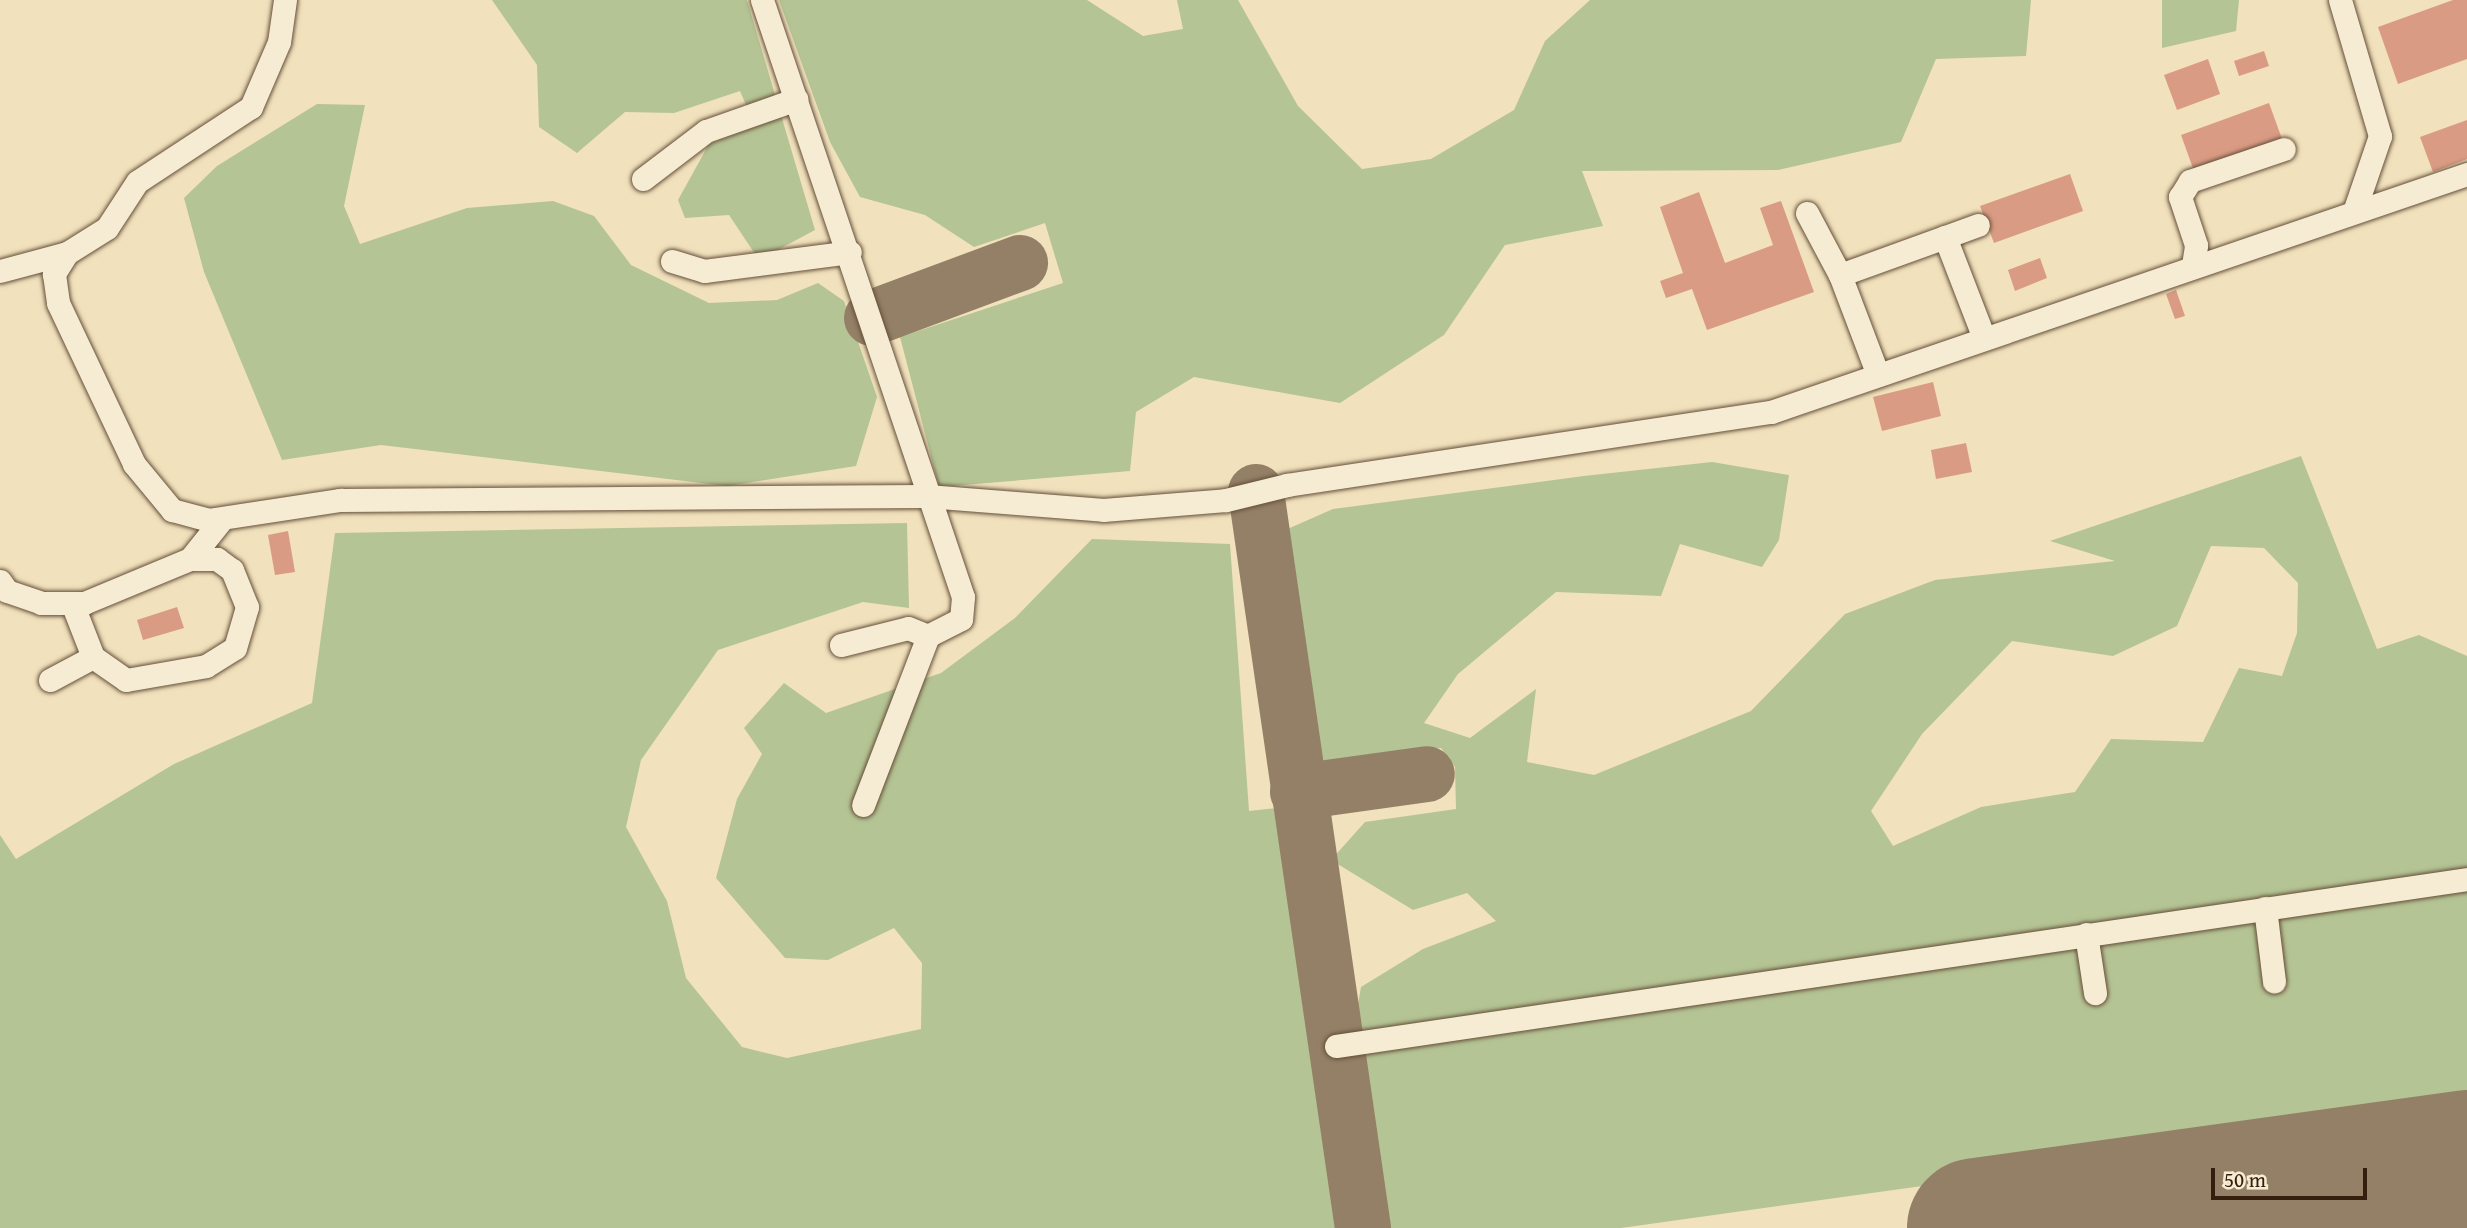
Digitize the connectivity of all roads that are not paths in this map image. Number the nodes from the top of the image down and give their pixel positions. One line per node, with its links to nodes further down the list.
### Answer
1 (285, 0): 13 (street)
2 (762, 0): 4 (street)
3 (2340, 0): 8 (street)
4 (797, 99): 7 (street); 12 (street)
5 (2284, 149): 15 (street)
6 (2467, 174): 8 (street)
7 (643, 179)
8 (2355, 209): 15 (street)
9 (1807, 214): 17 (street)
10 (1978, 225): 11 (street)
11 (1945, 237): 17 (street); 18 (street)
12 (850, 252): 14 (street); 20 (street)
13 (67, 253): 16 (street); 21 (street)
14 (672, 261)
15 (2193, 265): 18 (street)
16 (0, 271)
17 (1839, 275): 19 (street)
18 (1984, 338): 19 (street)
19 (1878, 375): 20 (street)
20 (927, 496): 21 (street); 25 (street)
21 (222, 519): 22 (street)
22 (190, 559): 24 (street); 27 (street)
23 (0, 581): 24 (street)
24 (72, 603): 27 (street)
25 (928, 636): 26 (street); 29 (street)
26 (841, 645)
27 (93, 657): 28 (street)
28 (50, 680)
29 (863, 805)
30 (2467, 879): 31 (street)
31 (2266, 908): 32 (street); 33 (street)
32 (2086, 934): 34 (street); 35 (street)
33 (2274, 981)
34 (2095, 993)
35 (1336, 1046)

